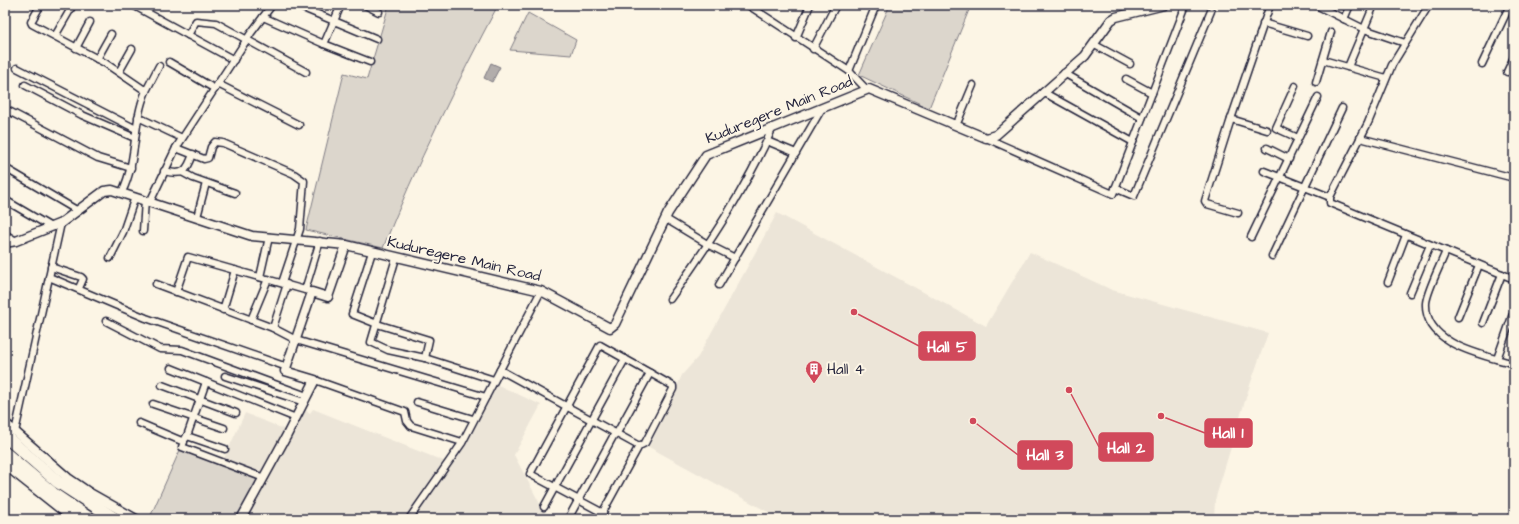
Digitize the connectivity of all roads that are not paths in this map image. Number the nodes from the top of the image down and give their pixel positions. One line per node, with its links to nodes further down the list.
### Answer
1 (39, 5): 31 (street)
2 (73, 5): 31 (street)
3 (133, 5): 30 (street)
4 (271, 5): 22 (street)
5 (296, 5): 24 (street)
6 (341, 5): 24 (street)
7 (364, 5): 21 (street)
8 (748, 5): 33 (street)
9 (810, 5): 33 (street)
10 (836, 5): 41 (street)
11 (876, 5): 53 (street)
12 (1164, 5): 37 (street)
13 (1186, 5): 68 (street)
14 (1270, 5): 26 (street)
15 (1316, 5): 23 (street)
16 (1350, 5): 23 (street)
17 (1374, 5): 27 (street)
18 (1429, 5): 38 (street)
19 (1510, 5): 49 (street)
20 (1210, 11): 102 (street)
21 (379, 12)
22 (262, 17): 35 (street); 36 (street)
23 (1344, 19): 27 (street)
24 (334, 21): 34 (street); 36 (street)
25 (90, 22): 39 (street)
26 (1262, 23): 32 (street); 75 (street)
27 (1364, 29): 38 (street); 51 (street)
28 (1332, 32): 45 (street)
29 (111, 34): 43 (street)
30 (188, 35): 35 (street); 44 (street)
31 (55, 36): 39 (street)
32 (1307, 36)
33 (796, 38): 41 (street)
34 (378, 39)
35 (246, 41): 44 (street); 55 (street)
36 (324, 44): 47 (street)
37 (1094, 44): 48 (street); 57 (street)
38 (1405, 44): 58 (street)
39 (76, 48): 43 (street)
40 (132, 49): 54 (street)
41 (813, 49): 53 (street)
42 (1514, 57): 56 (street)
43 (97, 59): 54 (street)
44 (234, 60): 63 (street)
45 (1323, 60): 51 (street); 60 (street)
46 (169, 62): 63 (street)
47 (370, 62)
48 (1130, 64)
49 (1482, 64)
50 (159, 66): 66 (street)
51 (1348, 67): 58 (street)
52 (17, 68): 79 (street)
53 (849, 71): 65 (street)
54 (119, 72): 66 (street)
55 (306, 72)
56 (1507, 72)
57 (1064, 73): 67 (street); 74 (street)
58 (1386, 78): 85 (street)
59 (1126, 79): 68 (street)
60 (1316, 82)
61 (25, 85): 81 (street)
62 (973, 85): 76 (street)
63 (217, 86): 77 (street); 82 (street)
64 (1295, 86): 84 (street)
65 (867, 90): 72 (street, Kuduregere Main Road); 76 (street, Kuduregere Main Road)
66 (146, 91): 73 (street)
67 (1043, 92): 83 (street); 87 (street)
68 (1152, 93): 74 (street)
69 (1318, 97): 84 (street)
70 (1342, 108): 101 (street)
71 (5, 109): 94 (street)
72 (821, 110): 78 (street, Kuduregere Main Road); 90 (street)
73 (138, 117): 79 (street); 82 (street)
74 (1142, 118): 87 (street)
75 (1231, 119): 80 (street); 110 (street)
76 (954, 124): 83 (street, Kuduregere Main Road)
77 (299, 125)
78 (773, 127): 86 (street); 112 (street, Kuduregere Main Road)
79 (136, 129): 81 (street)
80 (1267, 130)
81 (135, 138): 94 (street)
82 (182, 138): 88 (street)
83 (986, 138): 102 (street)
84 (1298, 138): 92 (street)
85 (1360, 138): 99 (street); 106 (street)
86 (767, 140): 90 (street); 125 (street)
87 (1133, 142): 102 (street)
88 (176, 148): 91 (street); 95 (street)
89 (1268, 148): 92 (street)
90 (796, 153): 132 (street)
91 (193, 154): 97 (street); 120 (street)
92 (1288, 159): 98 (street)
93 (5, 168): 109 (street)
94 (131, 168): 103 (street)
95 (164, 171): 97 (street); 108 (street)
96 (1264, 171): 98 (street)
97 (182, 172): 100 (street)
98 (1280, 177): 101 (street); 119 (street)
99 (1514, 178)
100 (206, 182): 104 (street); 111 (street)
101 (1305, 187): 106 (street); 129 (street)
102 (1115, 188)
103 (122, 192): 105 (street, Kuduregere Main Road); 109 (street, Kuduregere Main Road)
104 (235, 193)
105 (135, 197): 108 (street, Kuduregere Main Road); 130 (street)
106 (1330, 197): 117 (street)
107 (5, 200): 114 (street)
108 (147, 201): 111 (street, Kuduregere Main Road); 115 (street)
109 (78, 211): 113 (street, Kuduregere Main Road)
110 (1238, 213)
111 (197, 218): 118 (street, Kuduregere Main Road)
112 (666, 219): 125 (street); 147 (street, Kuduregere Main Road)
113 (62, 223): 114 (street, Kuduregere Main Road); 134 (street)
114 (51, 227): 121 (street, Kuduregere Main Road)
115 (143, 231)
116 (5, 234): 121 (street)
117 (1406, 235): 126 (street); 141 (street)
118 (270, 237): 120 (street, Kuduregere Main Road); 138 (street)
119 (1251, 238)
120 (295, 239): 122 (street, Kuduregere Main Road); 143 (street)
121 (16, 241): 123 (street, Kuduregere Main Road)
122 (320, 241): 124 (street, Kuduregere Main Road); 146 (street)
123 (5, 243)
124 (346, 245): 128 (street, Kuduregere Main Road); 146 (street)
125 (709, 245): 132 (street); 150 (street)
126 (1430, 245): 127 (street); 149 (street)
127 (1446, 251): 133 (street); 162 (street)
128 (372, 252): 131 (street, Kuduregere Main Road); 157 (street)
129 (1272, 256)
130 (110, 258)
131 (396, 258): 147 (street, Kuduregere Main Road); 157 (street)
132 (735, 258): 144 (street)
133 (1479, 264): 136 (street); 153 (street)
134 (51, 267): 137 (street); 145 (street)
135 (235, 270): 138 (street); 148 (street); 151 (street)
136 (1502, 274): 140 (street); 156 (street)
137 (49, 276): 145 (street); 188 (street)
138 (260, 277): 139 (street)
139 (268, 279): 143 (street); 154 (street)
140 (1514, 279)
141 (1388, 282)
142 (156, 284): 148 (street)
143 (284, 284): 146 (street); 158 (street)
144 (719, 285)
145 (79, 288): 164 (street)
146 (308, 291): 159 (street)
147 (541, 291): 166 (street)
148 (176, 292): 151 (street)
149 (1410, 293)
150 (670, 299)
151 (223, 310): 154 (street)
152 (1514, 310): 162 (street)
153 (1458, 317)
154 (251, 320): 158 (street)
155 (106, 321): 175 (street)
156 (1482, 323)
157 (377, 324): 160 (street); 160 (street)
158 (273, 328): 159 (street)
159 (296, 340): 164 (street); 173 (street)
160 (425, 358): 170 (street)
161 (624, 359): 167 (street); 178 (street); 183 (street)
162 (1497, 359): 163 (street)
163 (1514, 364)
164 (287, 367): 169 (street)
165 (171, 368): 171 (street)
166 (500, 370): 170 (street); 178 (street)
167 (650, 372): 187 (street); 191 (street)
168 (225, 376): 175 (street)
169 (315, 380): 175 (street); 190 (street)
170 (494, 380): 173 (street)
171 (206, 382): 174 (street); 181 (street)
172 (162, 385): 174 (street)
173 (486, 397): 182 (street)
174 (199, 398): 179 (street); 180 (street)
175 (306, 399): 181 (street)
176 (417, 402): 182 (street)
177 (153, 404): 180 (street)
178 (567, 406): 183 (street); 196 (street)
179 (236, 413)
180 (192, 418): 186 (street); 189 (street)
181 (296, 418): 195 (street)
182 (473, 419): 190 (street)
183 (591, 420): 187 (street); 196 (street)
184 (5, 423): 188 (street)
185 (139, 423): 189 (street)
186 (224, 428)
187 (616, 433): 191 (street); 197 (street)
188 (10, 434): 202 (highway); 203 (street)
189 (185, 439): 192 (street); 195 (street)
190 (462, 442): 205 (street)
191 (639, 446): 199 (street)
192 (225, 448)
193 (5, 452): 201 (highway)
194 (5, 465): 200 (street)
195 (264, 478): 204 (street)
196 (554, 487): 197 (street); 198 (street)
197 (578, 500): 199 (street); 206 (street)
198 (544, 507)
199 (601, 516)
200 (73, 519)
201 (90, 519)
202 (115, 519)
203 (136, 519)
204 (241, 519)
205 (409, 519)
206 (568, 519)

